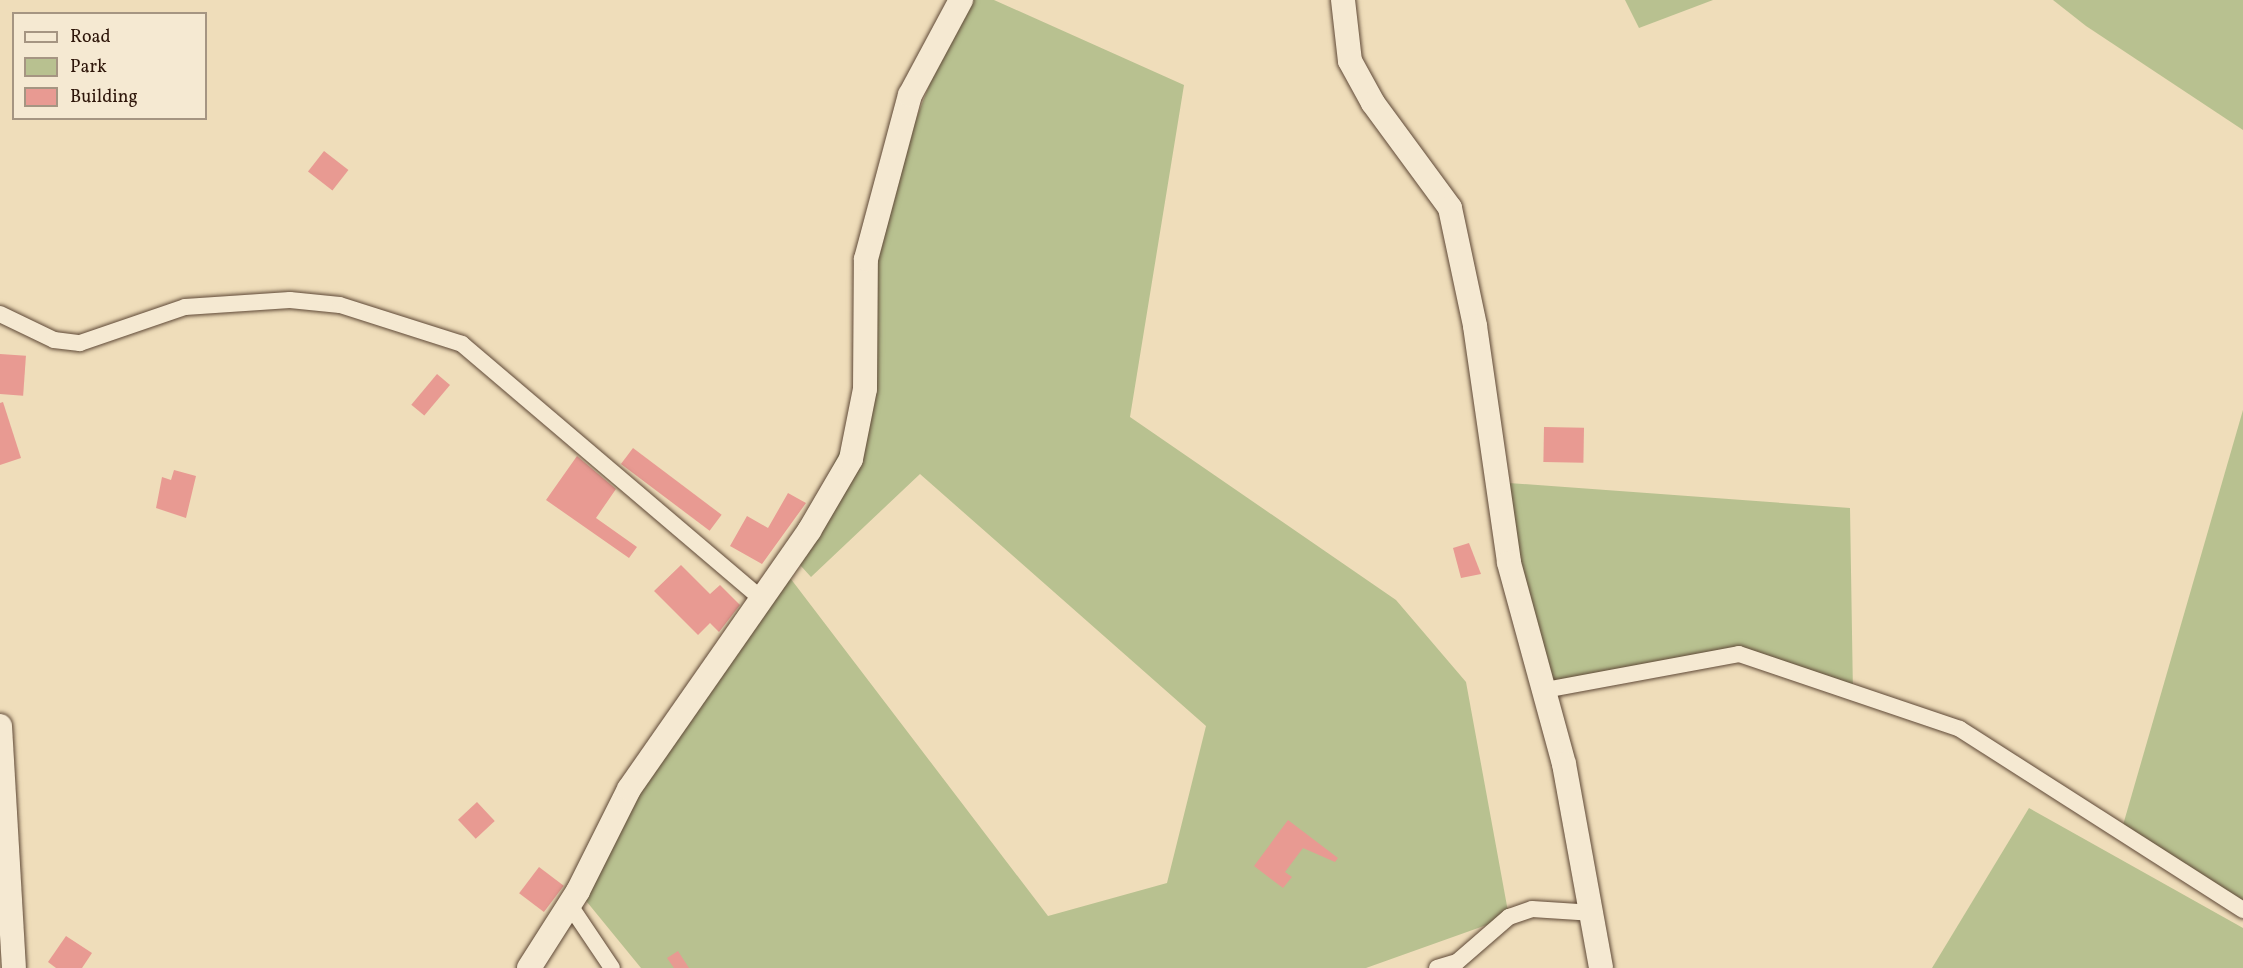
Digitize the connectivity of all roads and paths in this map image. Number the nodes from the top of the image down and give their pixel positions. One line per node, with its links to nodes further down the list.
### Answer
1 (961, 0): 4 (street)
2 (1343, 0): 5 (street)
3 (0, 314): 4 (street)
4 (759, 597): 8 (street)
5 (1545, 690): 9 (street); 10 (street)
6 (0, 726): 7 (street)
7 (2, 790): 11 (street)
8 (569, 904): 12 (street); 13 (street)
9 (2243, 910)
10 (1593, 913): 14 (street); 15 (street)
11 (14, 968)
12 (529, 968)
13 (612, 968)
14 (1437, 968)
15 (1601, 968)

